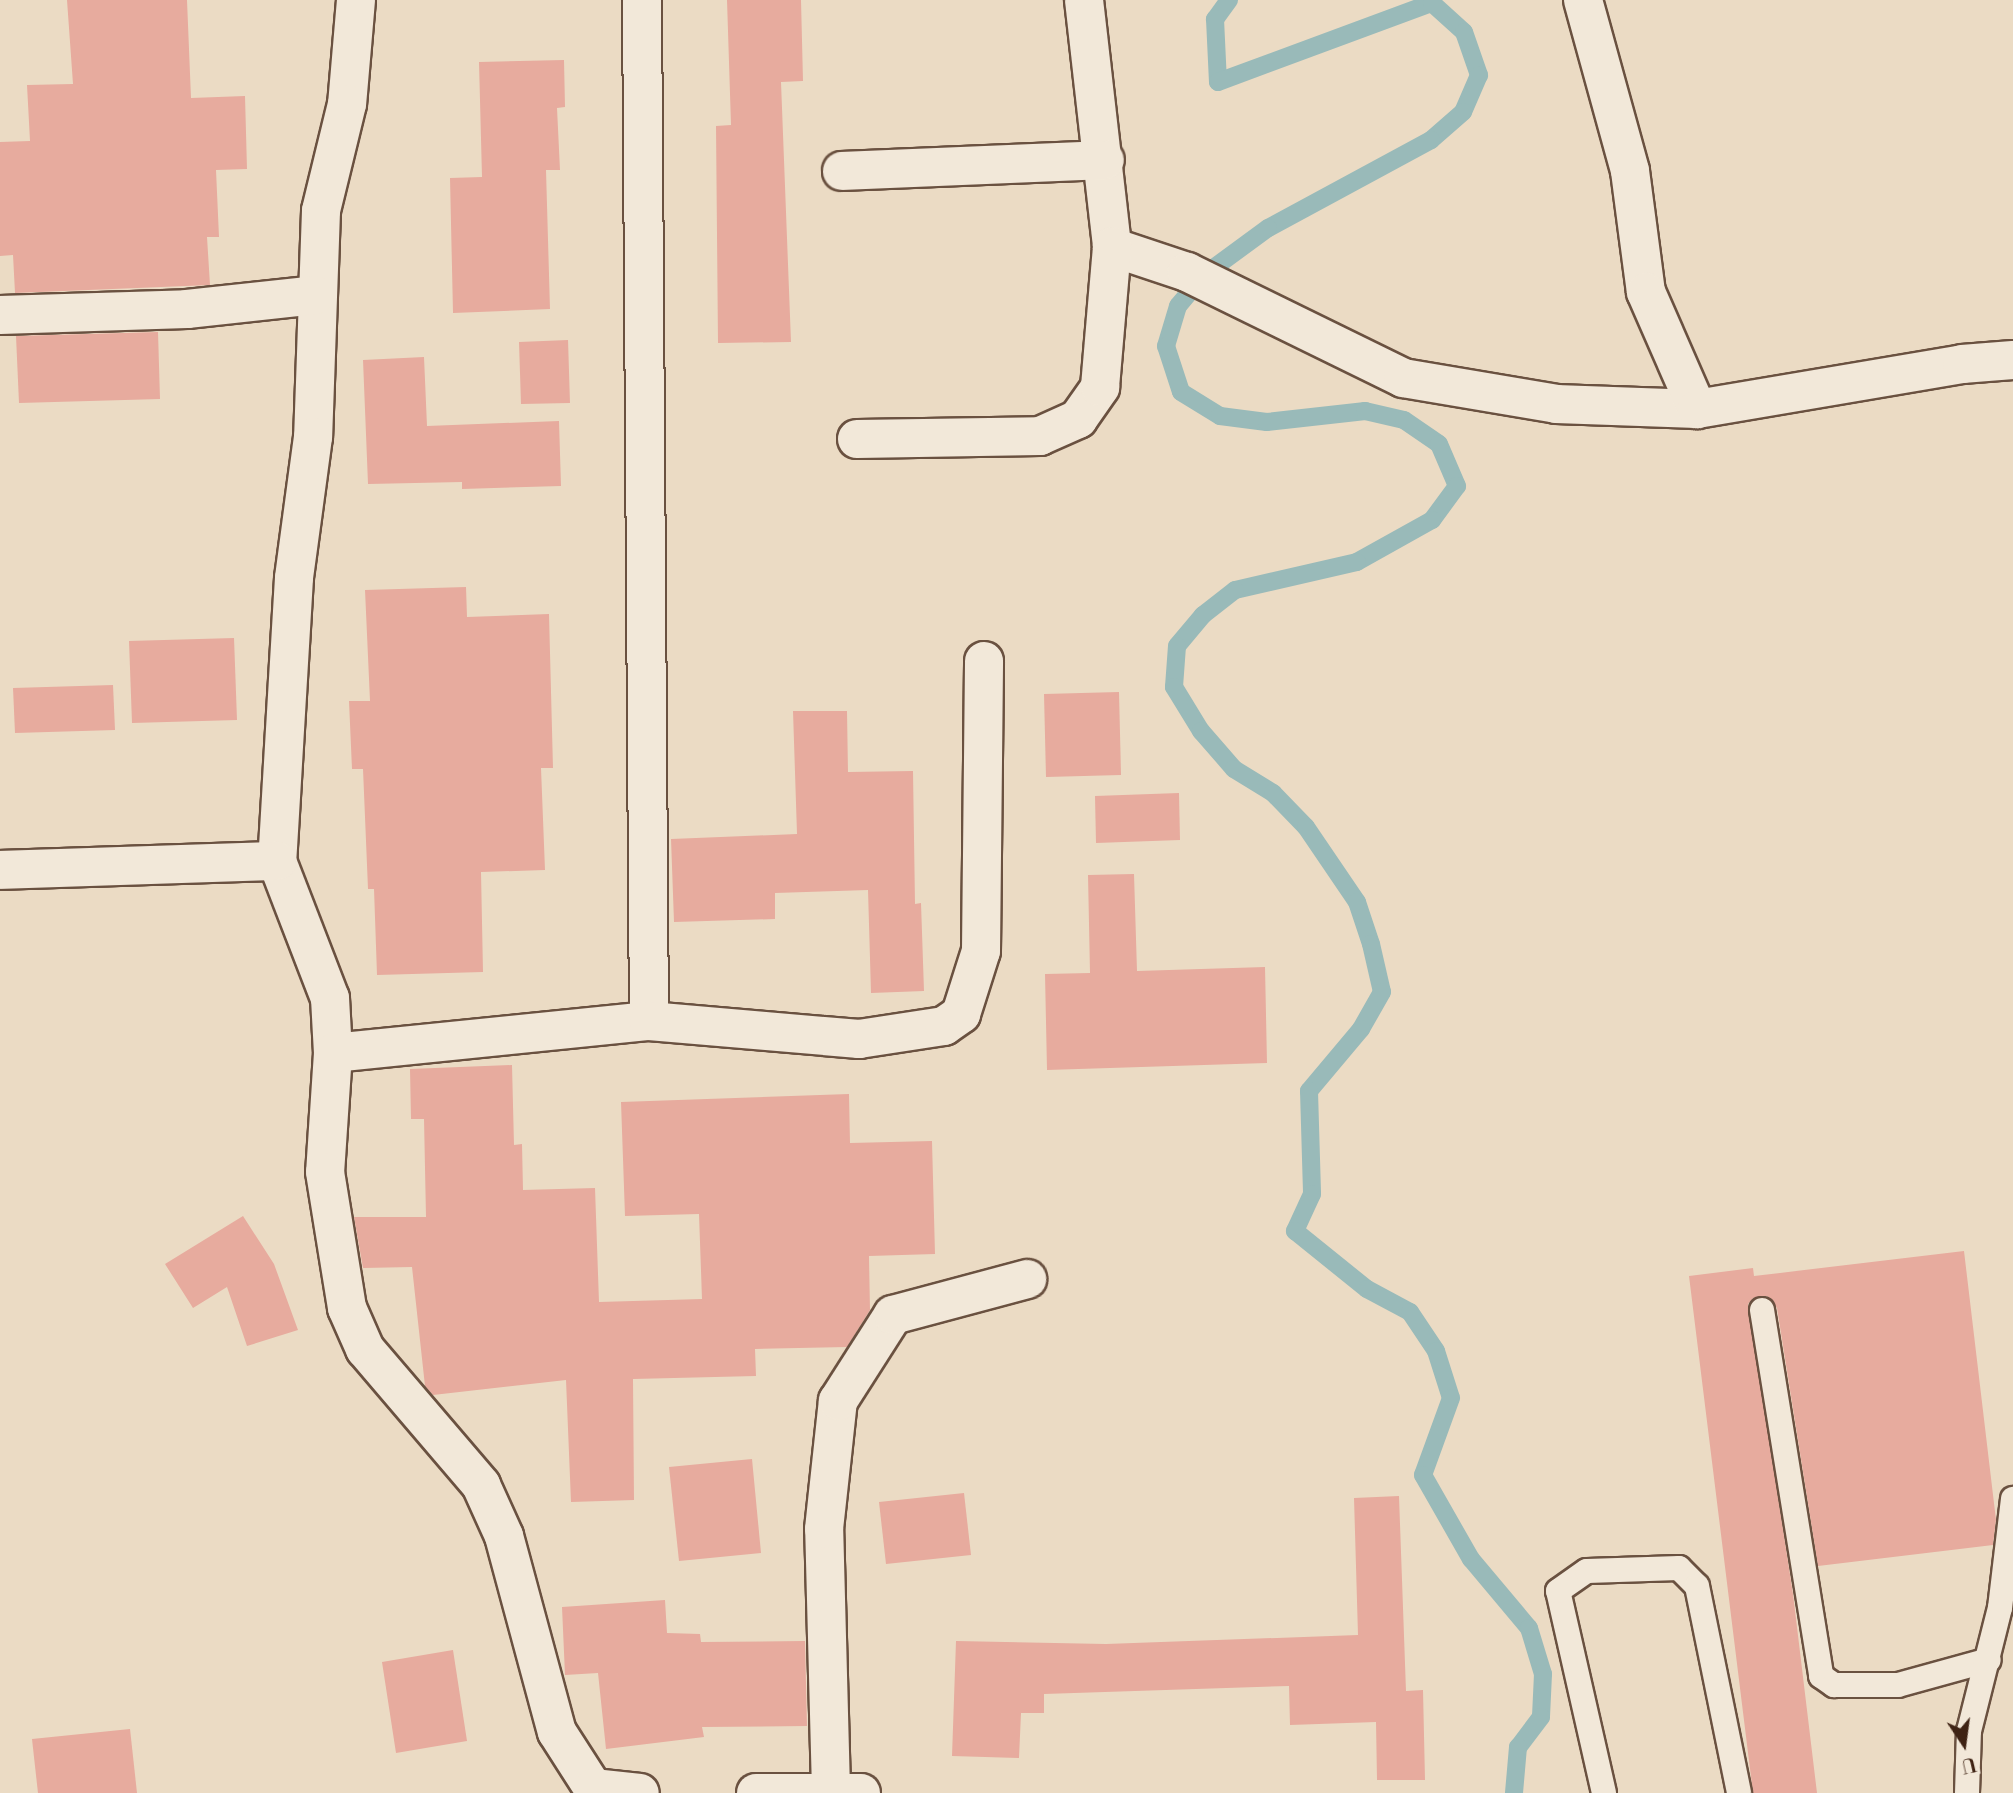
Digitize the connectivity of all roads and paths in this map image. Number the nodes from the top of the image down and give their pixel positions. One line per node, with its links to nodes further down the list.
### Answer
1 (356, 0): 8 (street)
2 (642, 0): 16 (street)
3 (1084, 0): 5 (street)
4 (1583, 0): 11 (street)
5 (1105, 160): 6 (street); 7 (street)
6 (842, 172)
7 (1112, 247): 11 (street); 12 (street)
8 (316, 295): 9 (street); 14 (street)
9 (0, 315)
10 (2013, 360): 11 (street)
11 (1697, 409)
12 (856, 439)
13 (984, 661): 16 (street)
14 (277, 861): 15 (street); 17 (street)
15 (0, 870)
16 (649, 1021): 17 (street)
17 (333, 1053): 22 (street)
18 (1027, 1279): 23 (street)
19 (1762, 1310): 21 (lane)
20 (2013, 1499): 21 (lane)
21 (1989, 1660): 28 (lane)
22 (593, 1791): 24 (street)
23 (846, 1791): 25 (street)
24 (640, 1793)
25 (756, 1793)
26 (1604, 1793): 27 (lane)
27 (1739, 1793)
28 (1967, 1793)

